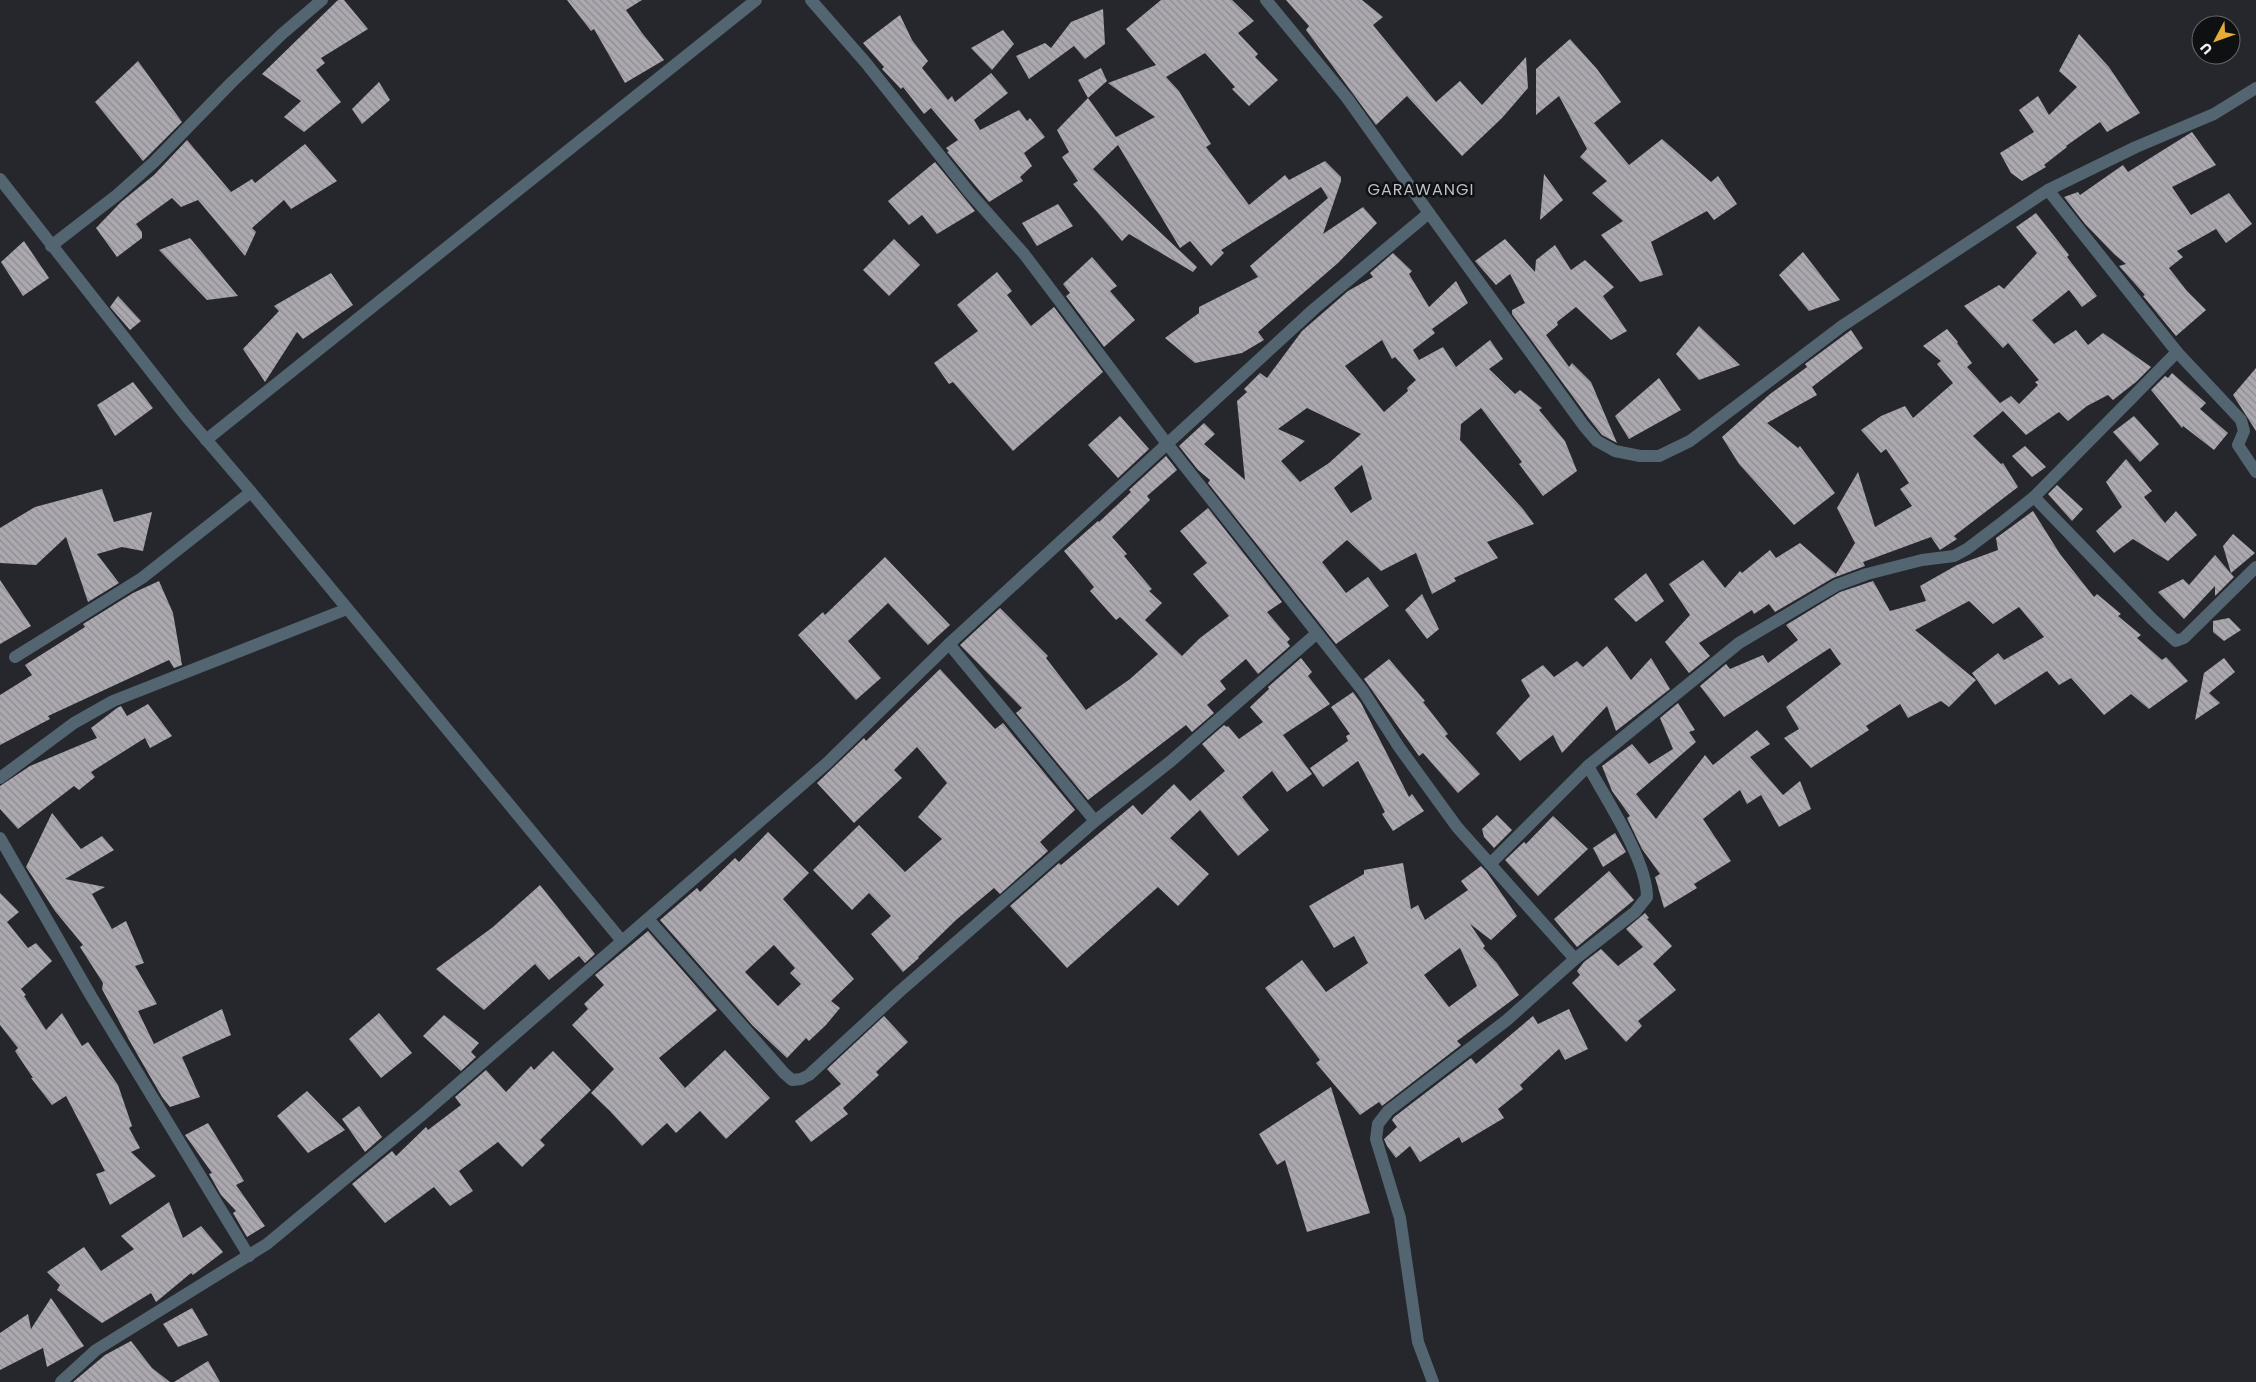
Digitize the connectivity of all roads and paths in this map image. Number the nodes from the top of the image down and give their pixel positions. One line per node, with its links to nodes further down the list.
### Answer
1 (322, 0): 9 (street)
2 (756, 0): 11 (street)
3 (811, 0): 12 (street)
4 (1266, 0): 8 (street)
5 (2256, 88): 7 (street)
6 (0, 178): 9 (street)
7 (2048, 190): 8 (street); 10 (street)
8 (1428, 213): 12 (street)
9 (51, 246): 11 (street)
10 (2177, 352): 13 (street); 15 (street)
11 (206, 440): 14 (street)
12 (1168, 444): 18 (street); 19 (street)
13 (2256, 472)
14 (250, 492): 17 (street); 20 (street)
15 (2034, 496): 16 (street); 21 (street)
16 (2256, 567)
17 (347, 609): 22 (street); 27 (street)
18 (1316, 634): 23 (street); 25 (street)
19 (948, 644): 23 (street); 26 (street)
20 (15, 657)
21 (1588, 766): 25 (street); 28 (street)
22 (0, 778)
23 (1095, 821): 26 (street)
24 (0, 838): 29 (street)
25 (1485, 859): 28 (street)
26 (648, 919): 27 (street)
27 (622, 942): 29 (street)
28 (1574, 959): 31 (street)
29 (249, 1256): 30 (street)
30 (60, 1382)
31 (1432, 1382)

